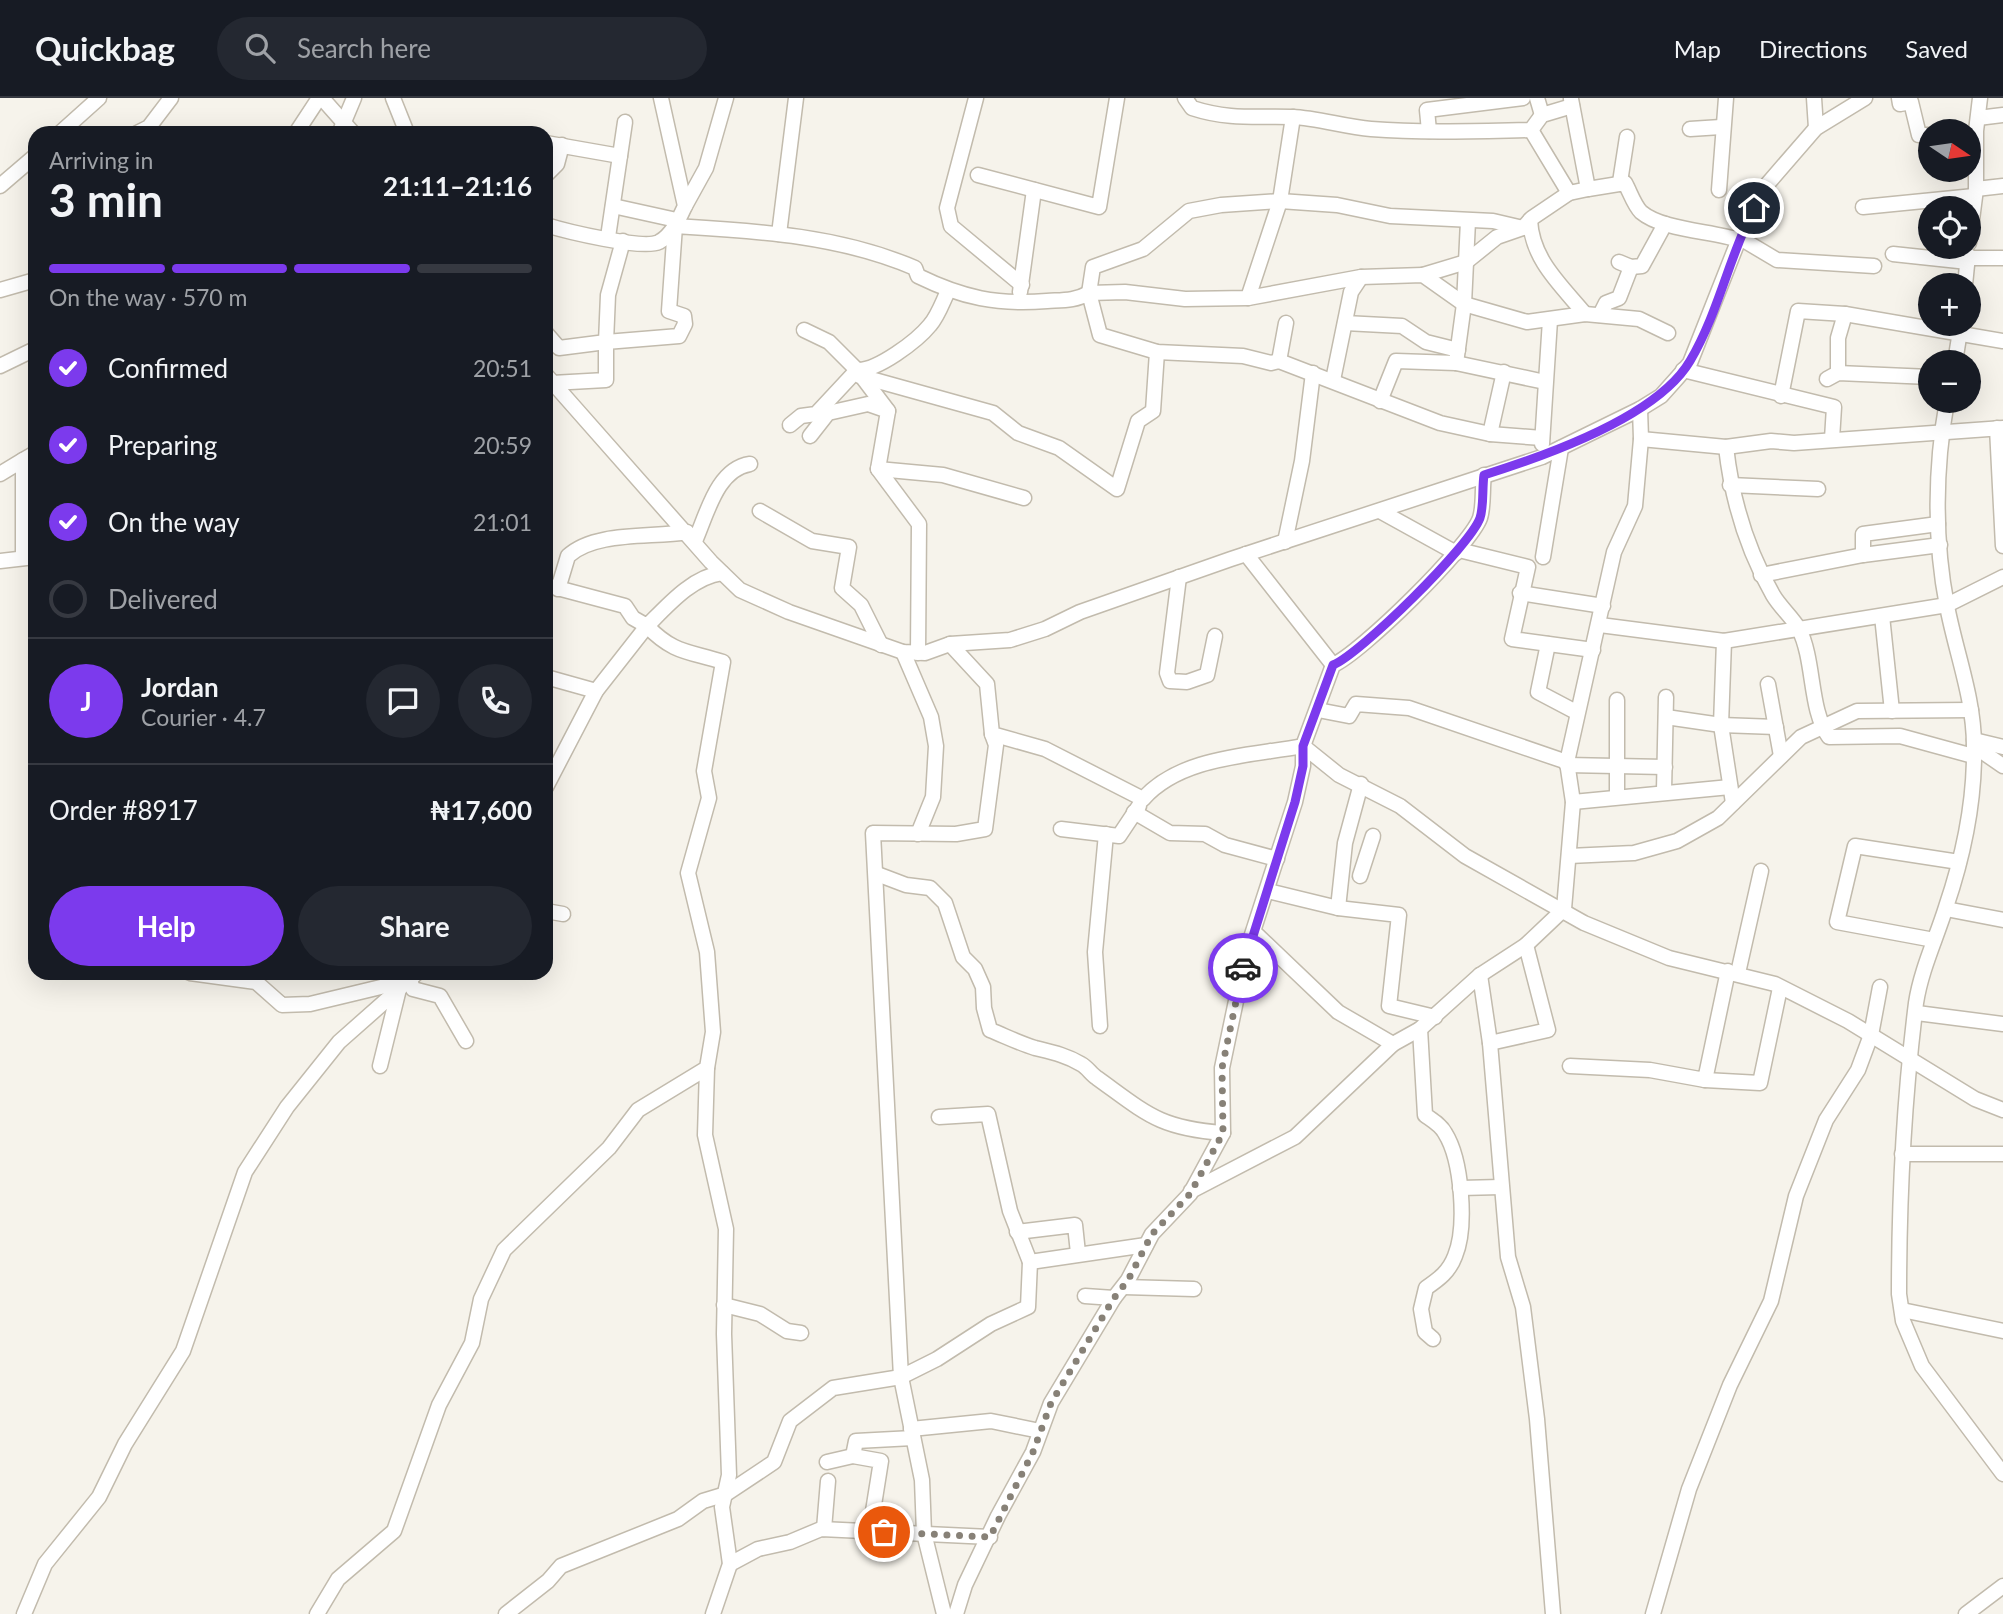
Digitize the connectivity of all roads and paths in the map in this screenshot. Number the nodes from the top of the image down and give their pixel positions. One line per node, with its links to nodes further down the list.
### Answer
1 (100, 98): 27 (street)
2 (171, 98): 28 (street)
3 (321, 98): 29 (street); 30 (street)
4 (354, 98): 31 (street)
5 (393, 98): 32 (street)
6 (661, 98): 58 (street)
7 (726, 98): 58 (street)
8 (796, 98): 65 (street)
9 (976, 98): 77 (street)
10 (1117, 98): 51 (street)
11 (1185, 98): 23 (street)
12 (1523, 98): 37 (street)
13 (1537, 98): 21 (street)
14 (1726, 98): 33 (street)
15 (1814, 98): 34 (street)
16 (1865, 98): 20 (street)
17 (1899, 98): 38 (street)
18 (1980, 98): 24 (street)
19 (1571, 102): 21 (street); 50 (street)
20 (1845, 104): 34 (street)
21 (1542, 115): 36 (street)
22 (2003, 115): 26 (street)
23 (1293, 117): 37 (street); 56 (street)
24 (1976, 119)
25 (625, 122): 42 (street)
26 (1981, 124)
27 (68, 126)
28 (150, 126)
29 (301, 126)
30 (342, 126)
31 (346, 126)
32 (404, 126)
33 (1721, 127): 35 (street); 52 (street)
34 (1816, 128): 67 (street)
35 (1690, 129)
36 (1531, 130): 37 (street); 53 (street)
37 (1429, 131)
38 (1918, 131)
39 (1627, 137): 46 (street)
40 (553, 144): 41 (street)
41 (562, 145): 42 (street); 44 (street)
42 (620, 156): 57 (street)
43 (28, 162): 48 (street)
44 (553, 168)
45 (978, 176): 51 (street)
46 (1620, 182): 50 (street); 62 (street)
47 (1975, 182): 54 (street)
48 (0, 186)
49 (2003, 186): 54 (street)
50 (1588, 189): 53 (street)
51 (1034, 190): 77 (street)
52 (1719, 190)
53 (1569, 193): 61 (street)
54 (1975, 193): 55 (street); 59 (street)
55 (1975, 196)
56 (1280, 201): 60 (street); 80 (street); 81 (street)
57 (613, 206): 63 (street); 66 (street)
58 (685, 206): 63 (street)
59 (1863, 207)
60 (1468, 221): 61 (street); 72 (street)
61 (1526, 224): 72 (street); 84 (street)
62 (1665, 225): 67 (street); 84 (street)
63 (675, 226): 65 (street); 66 (street); 95 (street)
64 (553, 227): 66 (street)
65 (779, 234): 79 (street)
66 (615, 239): 95 (street)
67 (1740, 239): 73 (street); 101 (street)
68 (1893, 254): 69 (street)
69 (1918, 254)
70 (1981, 255): 71 (street)
71 (2003, 258)
72 (1466, 262): 74 (street); 83 (street)
73 (1874, 267)
74 (1423, 275): 75 (street); 83 (street)
75 (1361, 277): 81 (street); 88 (street)
76 (28, 282): 78 (street)
77 (1021, 285): 82 (street)
78 (0, 290)
79 (948, 291): 82 (street); 103 (street)
80 (1089, 293): 81 (street); 82 (street); 97 (street)
81 (1248, 298)
82 (1018, 303)
83 (1464, 304): 86 (street); 98 (street)
84 (1592, 314): 86 (street); 91 (street)
85 (1845, 314): 89 (street); 105 (street); 110 (street)
86 (1550, 320): 108 (street)
87 (1286, 323): 99 (street)
88 (1345, 323): 98 (street); 107 (street)
89 (1918, 323)
90 (804, 330): 103 (street)
91 (1668, 333)
92 (1970, 336): 94 (street)
93 (553, 341): 95 (street)
94 (2003, 341)
95 (606, 342): 106 (street)
96 (28, 352): 100 (street)
97 (1157, 352): 99 (street); 103 (street)
98 (1457, 357): 102 (street); 111 (street)
99 (1279, 361): 104 (street)
100 (0, 366)
101 (1683, 370): 110 (street); 112 (street)
102 (1504, 372): 108 (street); 119 (street)
103 (859, 373): 113 (street); 114 (street)
104 (1313, 373): 107 (street); 139 (street)
105 (1918, 377)
106 (553, 379)
107 (1333, 380): 111 (street)
108 (1545, 382): 121 (street)
109 (553, 385): 138 (street)
110 (1781, 396): 123 (street)
111 (1380, 401): 119 (street)
112 (1640, 409): 122 (street); 125 (street)
113 (888, 411): 114 (street); 129 (street)
114 (822, 413): 116 (street); 120 (street)
115 (1945, 413): 118 (street)
116 (790, 425)
117 (2000, 428): 118 (street); 141 (street)
118 (1942, 430): 123 (street); 137 (street)
119 (1490, 434): 121 (street)
120 (810, 436)
121 (1542, 438): 127 (street)
122 (1641, 439): 124 (street); 156 (street)
123 (1832, 439): 124 (street)
124 (1726, 447): 132 (street)
125 (1561, 448): 127 (street); 145 (street)
126 (28, 457): 130 (street)
127 (1542, 457): 131 (street)
128 (750, 464): 138 (street)
129 (878, 468): 134 (street); 167 (street)
130 (0, 474)
131 (1484, 475): 136 (street); 142 (street)
132 (1730, 485): 133 (street); 149 (street)
133 (1818, 489)
134 (1024, 498)
135 (760, 511): 165 (street)
136 (1380, 511): 139 (street); 142 (street)
137 (1938, 524): 140 (street); 144 (street)
138 (691, 537): 148 (street); 152 (street)
139 (1284, 542): 143 (street)
140 (1940, 545): 144 (street); 155 (street)
141 (2003, 546)
142 (1457, 551): 154 (street); 168 (street)
143 (1246, 554): 150 (street); 168 (street)
144 (1863, 555): 149 (street)
145 (1542, 557)
146 (28, 558): 147 (street)
147 (0, 562)
148 (723, 573): 159 (street); 165 (street)
149 (1761, 575): 160 (street)
150 (1179, 577): 161 (street); 163 (street)
151 (2003, 577): 155 (street)
152 (553, 585)
153 (553, 587): 159 (street)
154 (1520, 593): 156 (street); 164 (street)
155 (1947, 605): 157 (street); 175 (street)
156 (1603, 606): 158 (street)
157 (1882, 615): 160 (street); 176 (street)
158 (1600, 625): 162 (street); 166 (street)
159 (647, 626): 171 (street); 238 (street)
160 (1798, 629): 162 (street); 181 (street)
161 (1214, 636)
162 (1724, 641): 179 (street)
163 (950, 643): 167 (street); 182 (street)
164 (1548, 644): 166 (street); 177 (street)
165 (881, 645): 167 (street)
166 (1593, 650): 177 (street)
167 (910, 652): 201 (street)
168 (1333, 665): 174 (street)
169 (553, 679): 171 (street)
170 (1768, 684): 180 (street)
171 (596, 691): 191 (street)
172 (1666, 697): 178 (street)
173 (1617, 700): 189 (street)
174 (1318, 710): 183 (street); 187 (street)
175 (1972, 710): 176 (street); 185 (street)
176 (1892, 711): 181 (street)
177 (1576, 712): 187 (street)
178 (1666, 717): 179 (street); 190 (street)
179 (1721, 725): 180 (street); 193 (street)
180 (1776, 727): 186 (street)
181 (1822, 727): 185 (street); 186 (street)
182 (992, 734): 196 (street); 201 (street)
183 (1303, 746): 192 (street); 196 (street); 205 (street)
184 (2003, 747): 185 (street)
185 (1974, 748): 188 (street); 206 (street)
186 (1781, 756): 198 (street)
187 (1567, 763): 189 (street); 197 (street)
188 (2003, 766)
189 (1617, 767): 190 (street); 195 (street)
190 (1664, 767): 194 (street)
191 (553, 773)
192 (1361, 784): 203 (street); 212 (street)
193 (1730, 787): 194 (street); 198 (street)
194 (1664, 791): 195 (street)
195 (1617, 796): 197 (street)
196 (1143, 799): 199 (street)
197 (1573, 802): 204 (street)
198 (1733, 803): 204 (street)
199 (1135, 812): 202 (street); 205 (street)
200 (1061, 829): 202 (street)
201 (918, 834): 208 (street)
202 (1106, 834): 229 (street)
203 (1345, 843): 209 (street); 211 (street)
204 (1569, 856): 212 (street)
205 (1277, 859): 210 (street)
206 (1959, 862): 213 (street); 218 (street)
207 (1761, 871): 220 (street)
208 (877, 874): 242 (street); 260 (street)
209 (1360, 876)
210 (1268, 891): 211 (street); 217 (street)
211 (1338, 908): 227 (street)
212 (1564, 909): 219 (street); 220 (street)
213 (1946, 909): 216 (street); 218 (street)
214 (553, 912): 215 (street)
215 (563, 914)
216 (2003, 920)
217 (1254, 932): 234 (street); 242 (street)
218 (1934, 940): 226 (street)
219 (1526, 945): 221 (street); 233 (street)
220 (1733, 972): 225 (street); 239 (street)
221 (1480, 975): 227 (street); 233 (street)
222 (241, 980): 223 (street)
223 (409, 981): 232 (street); 236 (street); 274 (street)
224 (1880, 987): 231 (street)
225 (1780, 988): 231 (street); 239 (street)
226 (1917, 1013): 228 (street); 235 (street)
227 (1435, 1017): 230 (street)
228 (2003, 1024)
229 (1100, 1026)
230 (1420, 1029): 234 (street); 246 (street)
231 (1871, 1035): 235 (street); 281 (street)
232 (466, 1041)
233 (1490, 1043): 245 (street)
234 (1393, 1044): 247 (street)
235 (1910, 1062): 240 (street); 243 (street)
236 (380, 1066)
237 (1570, 1066): 239 (street)
238 (707, 1068): 255 (street); 275 (street)
239 (1705, 1080)
240 (2003, 1110)
241 (939, 1117): 248 (street)
242 (1223, 1133): 247 (street)
243 (1902, 1154): 244 (street); 256 (street)
244 (2003, 1154)
245 (1501, 1187): 246 (street); 280 (street)
246 (1460, 1188): 259 (street)
247 (1191, 1191): 249 (street)
248 (1017, 1233): 250 (street); 251 (street)
249 (1146, 1245): 250 (street); 253 (street)
250 (1078, 1253): 251 (street)
251 (1030, 1262): 260 (street)
252 (1194, 1289): 253 (street)
253 (1119, 1292): 254 (street); 261 (street)
254 (1084, 1296)
255 (724, 1305): 258 (street); 267 (street)
256 (1902, 1310): 257 (street); 265 (street)
257 (2003, 1331)
258 (802, 1333)
259 (1433, 1339)
260 (901, 1377): 262 (street); 267 (street)
261 (1040, 1431): 262 (street); 271 (street)
262 (912, 1433): 263 (street); 270 (street)
263 (853, 1456): 264 (street); 269 (street)
264 (827, 1462)
265 (2003, 1474)
266 (828, 1481): 268 (street)
267 (726, 1494): 272 (street); 276 (street)
268 (824, 1529): 269 (street); 272 (street)
269 (870, 1530): 270 (street)
270 (924, 1533): 271 (street); 278 (street)
271 (990, 1537): 279 (street)
272 (730, 1564): 277 (street)
273 (2003, 1586): 282 (street)
274 (24, 1614)
275 (317, 1614)
276 (506, 1614)
277 (713, 1614)
278 (944, 1614)
279 (956, 1614)
280 (1553, 1614)
281 (1653, 1614)
282 (1966, 1614)

